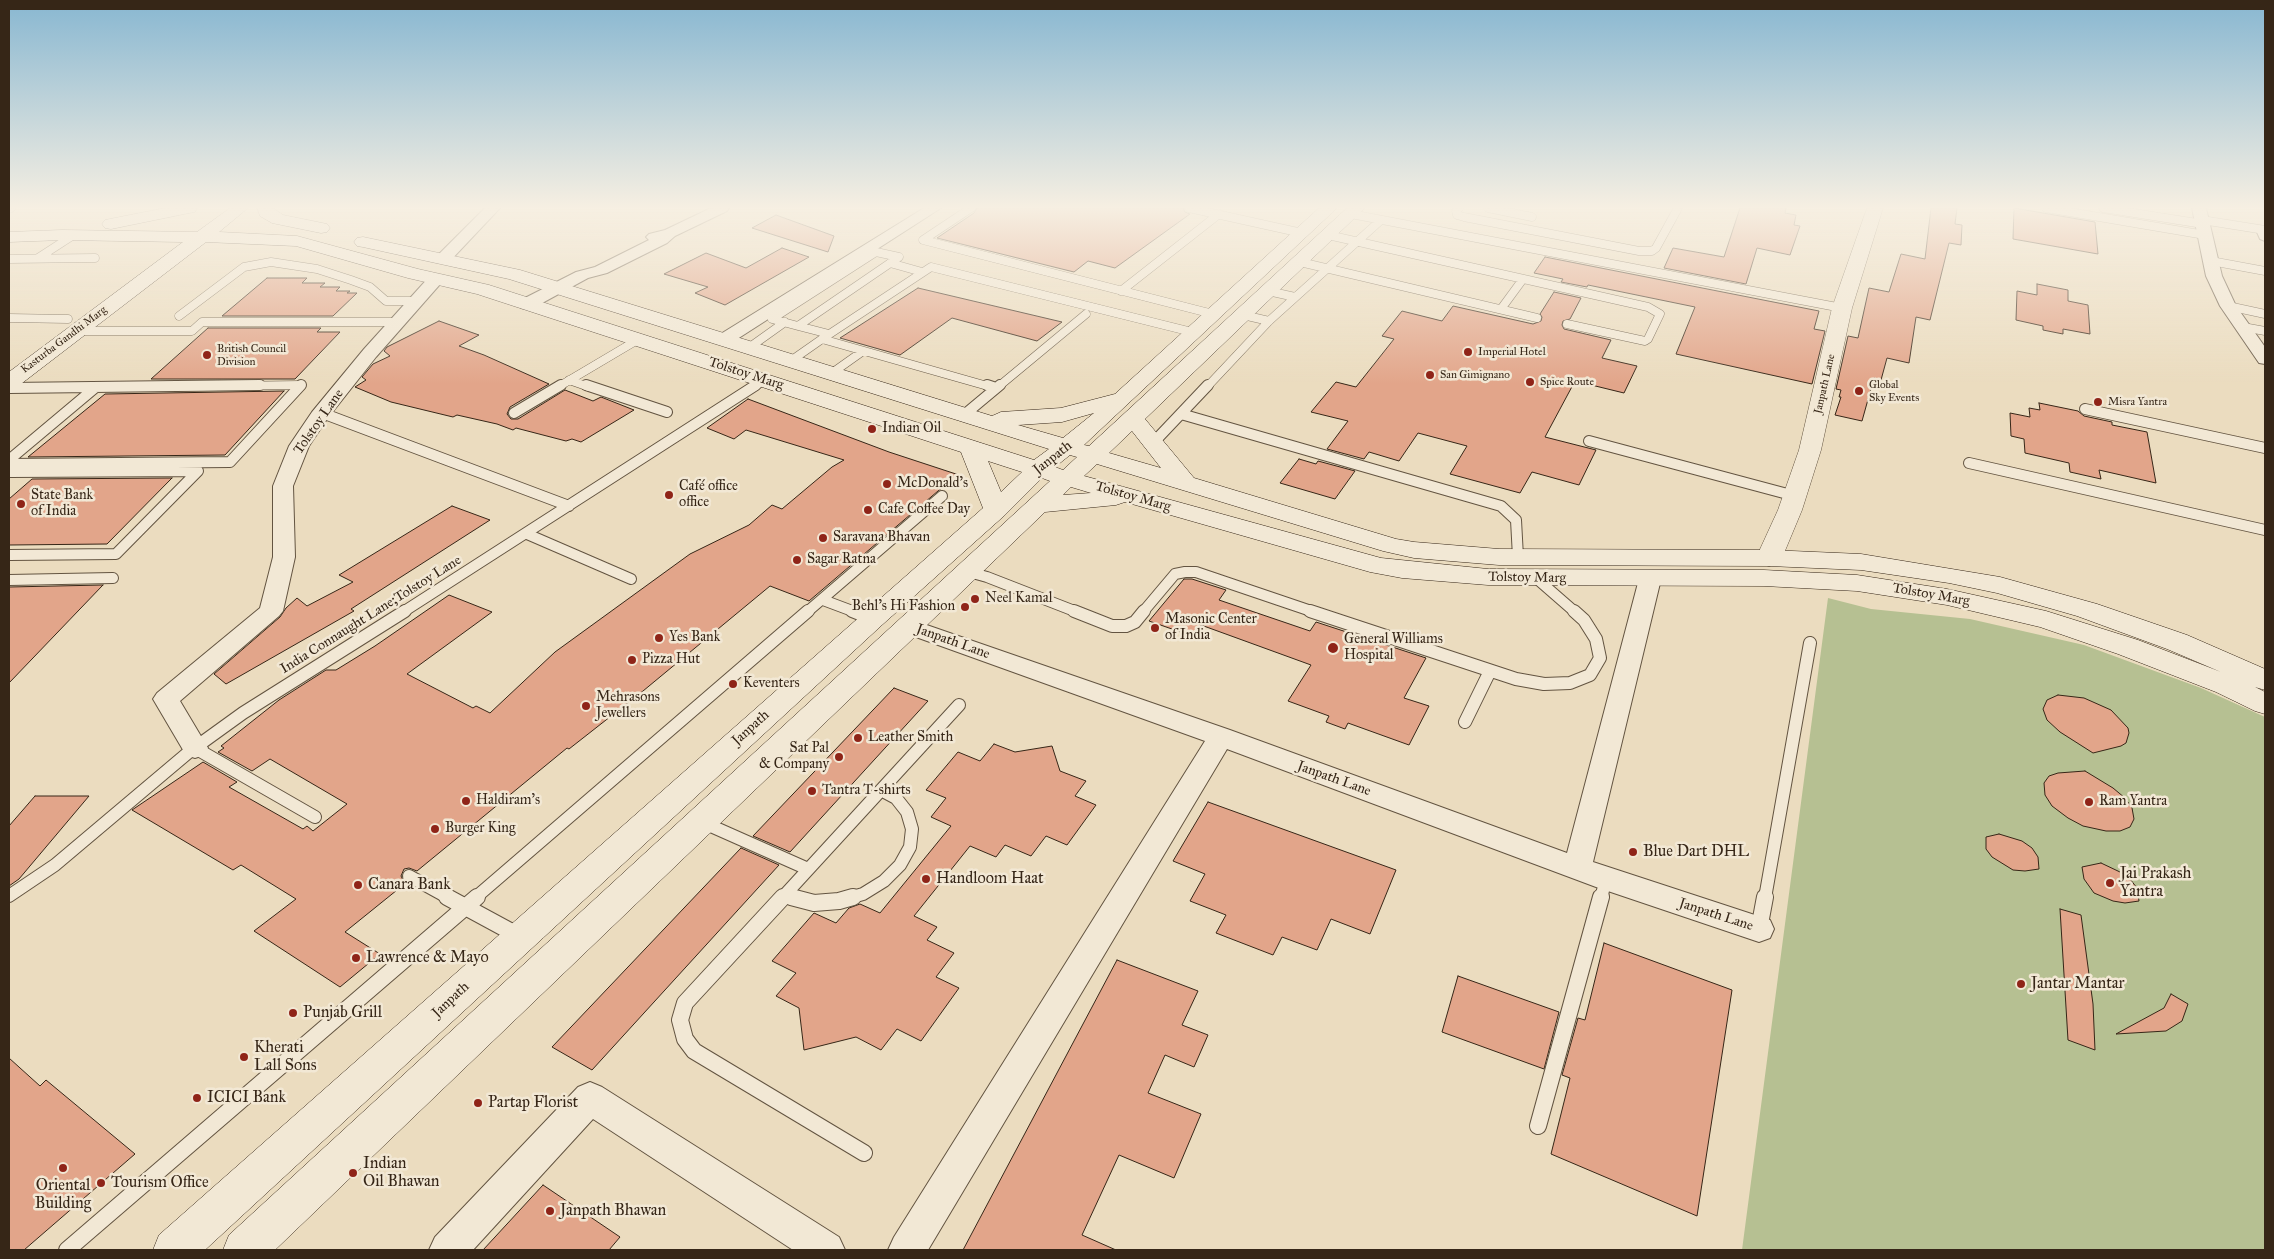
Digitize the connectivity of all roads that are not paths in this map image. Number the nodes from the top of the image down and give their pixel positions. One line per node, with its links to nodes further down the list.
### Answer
1 (139, 267): 46 (main road, Kasturba Gandhi Marg)
2 (245, 267): 39 (lane)
3 (302, 267): 30 (lane)
4 (428, 267): 22 (main road, Tolstoy Marg)
5 (437, 267): 22 (main road, Tolstoy Marg)
6 (608, 267): 26 (street)
7 (840, 267): 52 (street)
8 (853, 267): 44 (lane)
9 (885, 267): 47 (lane)
10 (903, 267): 24 (lane)
11 (1024, 267): 27 (lane)
12 (1151, 267): 27 (lane)
13 (1265, 267): 36 (main road, Janpath)
14 (1295, 267): 28 (main road, Janpath)
15 (1321, 267): 21 (lane)
16 (1470, 267): 25 (lane)
17 (1626, 267): 33 (lane)
18 (1856, 267): 33 (main road, Janpath Lane)
19 (2212, 267): 32 (street)
20 (2242, 267): 23 (lane)
21 (1327, 268): 29 (lane); 34 (lane)
22 (440, 269): 26 (main road, Tolstoy Marg); 30 (street, Tolstoy Lane); 31 (main road, Tolstoy Marg)
23 (2265, 271)
24 (922, 272): 50 (lane); 51 (lane)
25 (1523, 279): 34 (lane); 45 (lane)
26 (557, 288): 31 (street); 52 (main road, Tolstoy Marg)
27 (1121, 291): 36 (lane)
28 (1268, 291): 29 (lane); 38 (main road, Janpath)
29 (1295, 297): 42 (lane)
30 (416, 301): 43 (street, Tolstoy Lane)
31 (527, 304): 53 (main road, Tolstoy Marg)
32 (2228, 306): 37 (lane); 48 (street)
33 (1842, 308): 87 (main road, Janpath Lane)
34 (1501, 309): 41 (lane)
35 (1086, 314): 65 (lane)
36 (1213, 314): 50 (main road, Janpath)
37 (2265, 314)
38 (1243, 315): 42 (lane); 73 (main road, Janpath)
39 (179, 316)
40 (9, 318): 46 (lane)
41 (1538, 318)
42 (1269, 321): 71 (lane)
43 (397, 322): 46 (lane); 70 (street, Tolstoy Lane)
44 (785, 322): 47 (lane); 54 (lane)
45 (1567, 324)
46 (72, 325): 58 (main road, Kasturba Gandhi Marg); 62 (main road, Kasturba Gandhi Marg)
47 (798, 326): 51 (lane)
48 (2243, 328): 49 (lane); 56 (street)
49 (2265, 331)
50 (1192, 332): 66 (main road, Janpath)
51 (825, 337): 55 (lane); 57 (lane)
52 (725, 339): 54 (main road, Tolstoy Marg)
53 (639, 340): 60 (lane); 61 (main road, Tolstoy Marg)
54 (750, 347): 57 (main road, Tolstoy Marg)
55 (863, 351): 59 (lane); 65 (lane)
56 (2265, 359)
57 (792, 360): 59 (main road, Tolstoy Marg)
58 (9, 363)
59 (832, 373): 72 (main road, Tolstoy Marg)
60 (569, 380): 68 (lane); 69 (lane)
61 (764, 380): 77 (main road, Tolstoy Marg); 90 (lane, India Connaught Lane;Tolstoy Lane)
62 (9, 382)
63 (96, 387): 64 (lane); 80 (lane); 80 (lane)
64 (9, 388)
65 (996, 388): 72 (lane)
66 (1120, 399): 72 (main road); 76 (main road, Janpath)
67 (2084, 409): 78 (lane)
68 (514, 412)
69 (666, 412)
70 (322, 413): 90 (lane); 113 (street, Tolstoy Lane)
71 (1181, 414): 75 (lane); 95 (lane)
72 (969, 417): 76 (main road, Tolstoy Marg)
73 (1133, 418): 75 (main road); 79 (main road, Janpath)
74 (1590, 441): 87 (lane)
75 (1154, 442): 85 (main road)
76 (1068, 447): 79 (main road, Tolstoy Marg); 82 (main road, Janpath)
77 (971, 448): 82 (main road, Tolstoy Marg); 91 (main road)
78 (2265, 448)
79 (1093, 455): 84 (main road, Janpath); 85 (main road, Tolstoy Marg)
80 (9, 462)
81 (1969, 463): 92 (lane)
82 (1039, 468): 84 (main road, Tolstoy Marg); 91 (main road, Janpath)
83 (9, 472): 94 (lane)
84 (1068, 479): 88 (main road, Tolstoy Marg); 89 (main road, Janpath)
85 (1186, 484): 95 (main road, Tolstoy Marg)
86 (942, 496): 103 (lane)
87 (1795, 496): 96 (main road, Janpath Lane)
88 (1133, 497): 89 (main road); 99 (main road, Tolstoy Marg)
89 (1038, 504): 97 (main road, Janpath)
90 (569, 506): 93 (lane, India Connaught Lane;Tolstoy Lane)
91 (996, 510): 104 (main road, Janpath)
92 (2265, 530)
93 (527, 534): 100 (lane); 113 (lane, India Connaught Lane;Tolstoy Lane)
94 (9, 554)
95 (1518, 557): 96 (main road, Tolstoy Marg)
96 (1769, 558): 108 (main road, Tolstoy Marg)
97 (969, 572): 105 (main road, Janpath); 107 (lane)
98 (113, 578): 102 (lane)
99 (1536, 578): 101 (main road, Tolstoy Marg); 107 (lane)
100 (631, 579)
101 (1650, 579): 109 (main road, Tolstoy Marg); 118 (street)
102 (9, 580)
103 (823, 600): 104 (lane); 123 (lane)
104 (872, 618): 125 (main road, Janpath)
105 (910, 627): 112 (street, Janpath Lane); 116 (main road, Janpath)
106 (1810, 643): 124 (lane)
107 (1490, 671): 111 (lane)
108 (2265, 680)
109 (2265, 704)
110 (959, 705): 114 (lane)
111 (1465, 722)
112 (1221, 738): 118 (street, Janpath Lane); 133 (street)
113 (195, 748): 115 (lane); 122 (lane, India Connaught Lane;Tolstoy Lane)
114 (881, 790): 117 (lane); 121 (lane)
115 (315, 817)
116 (702, 822): 117 (lane); 130 (main road, Janpath)
117 (808, 869): 121 (lane)
118 (1578, 869): 120 (street, Janpath Lane)
119 (409, 876): 123 (lane)
120 (1606, 879): 124 (street, Janpath Lane); 126 (lane)
121 (784, 895): 127 (lane)
122 (9, 896)
123 (465, 906): 125 (lane); 128 (lane)
124 (1759, 929)
125 (520, 936): 129 (main road, Janpath)
126 (1538, 1126)
127 (864, 1152)
128 (67, 1250)
129 (174, 1250)
130 (244, 1250)
131 (448, 1250): 132 (street)
132 (826, 1250)
133 (907, 1250)

